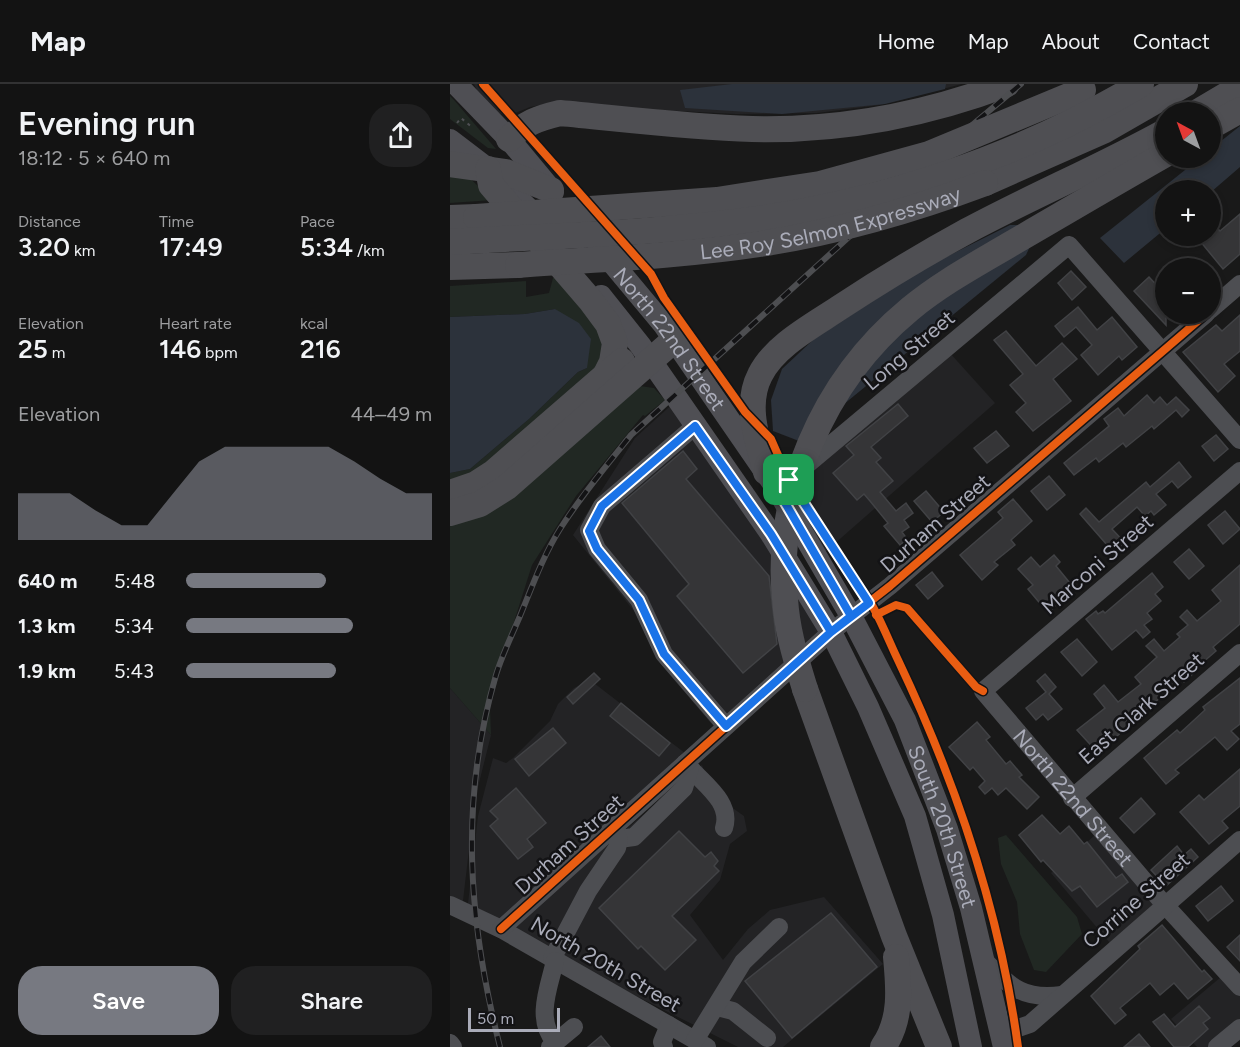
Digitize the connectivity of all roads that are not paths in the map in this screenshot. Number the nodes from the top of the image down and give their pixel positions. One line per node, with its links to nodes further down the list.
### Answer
1 (456, 84): 10 (main road, North 22nd Street)
2 (471, 84): 10 (street)
3 (1007, 84): 14 (highway)
4 (1141, 84): 20 (highway, bridge)
5 (1185, 84): 21 (highway, Lee Roy Selmon Expressway, bridge)
6 (1088, 87): 19 (highway, Lee Roy Selmon Expressway, bridge)
7 (1240, 87): 8 (highway)
8 (1215, 102)
9 (1240, 110): 11 (highway)
10 (477, 117): 14 (main road, North 22nd Street)
11 (1221, 121)
12 (453, 132): 17 (main road, North 22nd Street)
13 (1155, 137): 34 (highway)
14 (509, 139): 17 (main road); 18 (main road, North 22nd Street)
15 (1155, 161): 52 (highway, bridge)
16 (450, 164): 17 (highway)
17 (488, 169): 18 (highway); 29 (main road, North 22nd Street); 30 (highway)
18 (551, 190): 27 (main road, North 22nd Street)
19 (450, 219)
20 (450, 242)
21 (507, 265): 22 (highway, Lee Roy Selmon Expressway); 23 (highway)
22 (450, 267)
23 (450, 276)
24 (1240, 284): 25 (street)
25 (1221, 300)
26 (1194, 324): 28 (street, Durham Street)
27 (669, 332): 29 (highway); 34 (main road, North 22nd Street)
28 (1162, 351): 32 (street); 34 (street, Long Street); 37 (street, Durham Street)
29 (645, 353): 30 (highway); 31 (main road, North 22nd Street); 36 (highway)
30 (605, 376): 35 (highway)
31 (695, 426): 38 (main road, North 22nd Street); 41 (street)
32 (1240, 440)
33 (1240, 471): 40 (street, Marconi Street)
34 (772, 481): 37 (main road, North 22nd Street)
35 (450, 493)
36 (450, 513)
37 (851, 616): 38 (street, Durham Street); 54 (main road, South 20th Street)
38 (831, 632): 41 (street, Durham Street); 44 (main road, South 20th Street)
39 (1240, 653): 43 (street, East Clark Street)
40 (983, 691): 43 (street, North 22nd Street)
41 (726, 726): 42 (street, Durham Street)
42 (688, 766): 45 (street); 46 (street, Durham Street)
43 (1072, 798): 48 (street, North 22nd Street)
44 (918, 826): 62 (main road); 70 (main road, South 20th Street)
45 (724, 828)
46 (616, 834): 51 (street, Durham Street); 53 (street)
47 (1240, 840): 48 (street, Corrine Street)
48 (1164, 904): 55 (street, North 22nd Street); 56 (street, Corrine Street)
49 (450, 905): 51 (street, North 20th Street)
50 (779, 927): 57 (street)
51 (501, 929): 53 (street, North 20th Street)
52 (894, 936): 68 (highway); 69 (highway)
53 (554, 960): 58 (street, North 20th Street); 64 (street)
54 (985, 961): 56 (street); 62 (main road, South 20th Street)
55 (1240, 987)
56 (1062, 995): 62 (street, Corrine Street)
57 (717, 1007): 61 (street); 65 (street)
58 (669, 1025): 65 (street, North 20th Street); 67 (street)
59 (574, 1027): 64 (street)
60 (1240, 1028): 71 (street)
61 (767, 1038)
62 (1002, 1041)
63 (450, 1043): 66 (street)
64 (553, 1044)
65 (701, 1044)
66 (453, 1047)
67 (664, 1047)
68 (883, 1047)
69 (939, 1047)
70 (971, 1047)
71 (1217, 1047)

